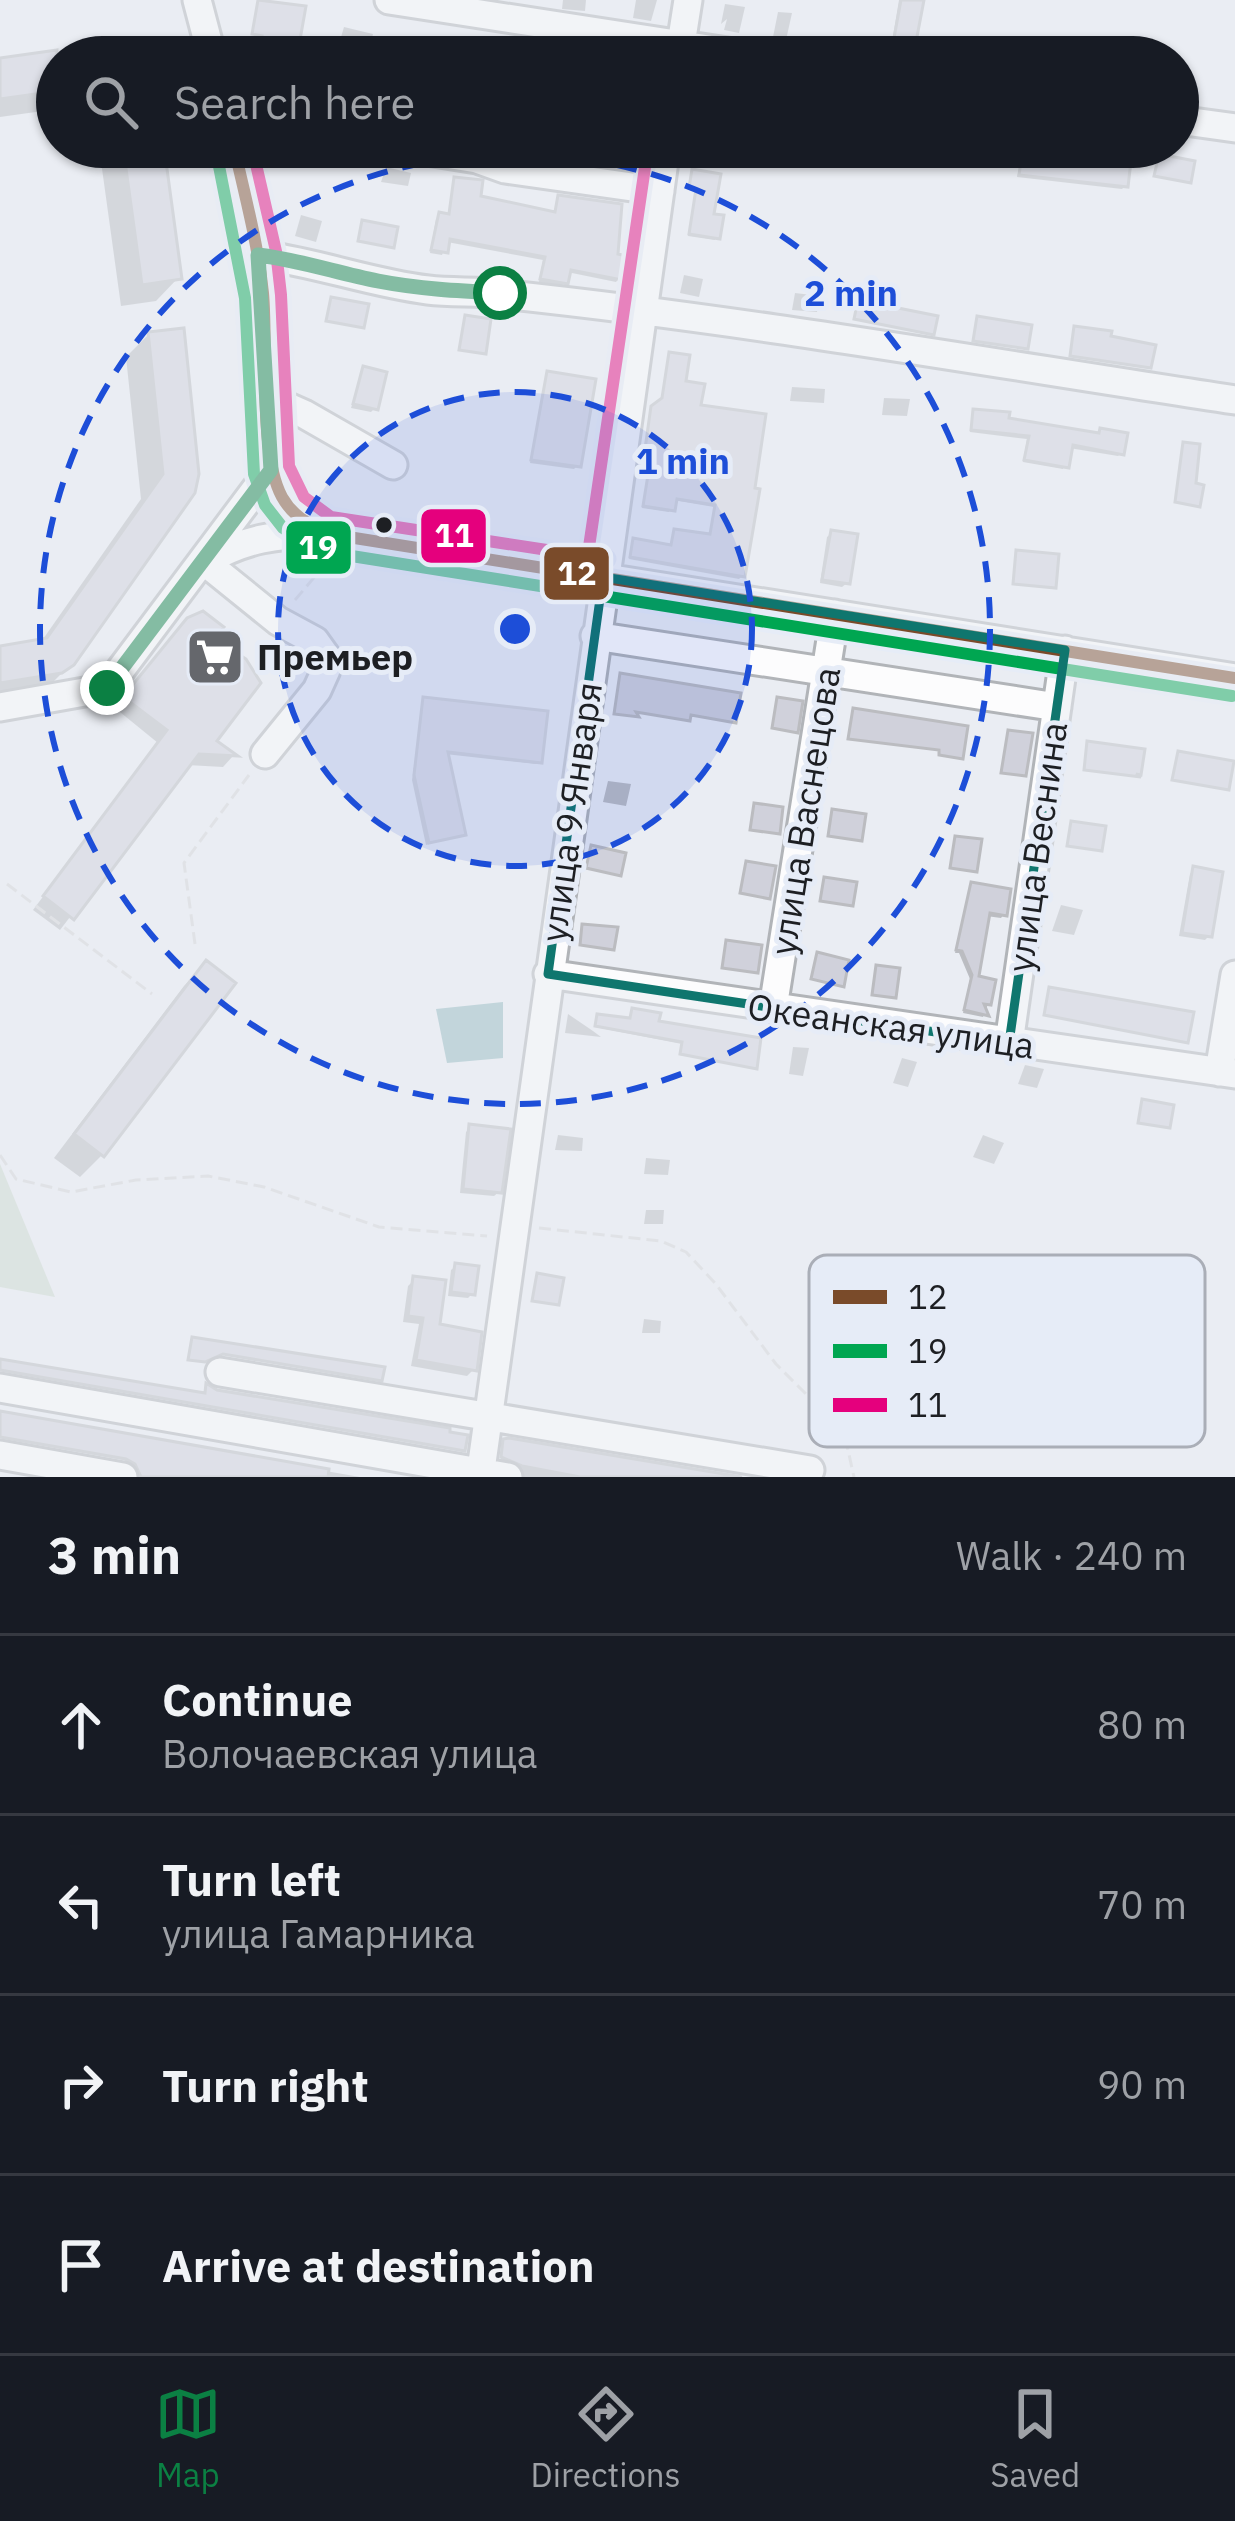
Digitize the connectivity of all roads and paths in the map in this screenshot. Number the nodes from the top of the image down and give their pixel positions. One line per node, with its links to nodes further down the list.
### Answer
1 (197, 0): 4 (street)
2 (388, 0): 5 (street)
3 (688, 0): 6 (street)
4 (206, 36)
5 (594, 36)
6 (682, 36)
7 (1199, 123): 8 (street)
8 (1235, 128)
9 (243, 168): 13 (street)
10 (502, 168): 12 (street)
11 (663, 168): 12 (street, улица 9 Января)
12 (660, 190): 14 (street, улица 9 Января)
13 (258, 255): 14 (street); 15 (street)
14 (643, 312): 16 (street); 21 (street, улица 9 Января)
15 (268, 398): 17 (street); 18 (street)
16 (1235, 400)
17 (393, 465)
18 (271, 470): 19 (street); 20 (street)
19 (326, 534): 20 (street); 21 (street)
20 (205, 562): 22 (street); 29 (street)
21 (602, 590): 22 (path); 23 (street); 23 (path); 24 (street, улица 9 Января)
22 (278, 621): 31 (street)
23 (833, 627): 25 (street); 25 (path); 26 (street, улица Васнецова)
24 (595, 636): 26 (street); 34 (street, улица 9 Января)
25 (1063, 663): 27 (street); 28 (path); 30 (street, улица Веснина)
26 (826, 673): 30 (street); 37 (street, улица Васнецова)
27 (1235, 678)
28 (1170, 693)
29 (0, 707)
30 (1057, 707): 38 (street, улица Веснина)
31 (265, 754): 33 (path)
32 (7, 884): 36 (path)
33 (195, 944)
34 (548, 974): 37 (street, Океанская улица); 41 (street, улица 9 Января)
35 (1235, 975): 39 (street)
36 (152, 994)
37 (773, 1008): 38 (street, Океанская улица)
38 (1009, 1043): 39 (street, Океанская улица)
39 (1227, 1073)
40 (0, 1155): 41 (path)
41 (513, 1232): 44 (path); 45 (street, улица 9 Января)
42 (220, 1372): 45 (street)
43 (0, 1388): 50 (street)
44 (809, 1397)
45 (488, 1416): 48 (street); 50 (street, улица 9 Января)
46 (847, 1447): 52 (path)
47 (0, 1455): 49 (street)
48 (810, 1469)
49 (50, 1470): 51 (street)
50 (489, 1475)
51 (117, 1476)
52 (854, 1477)

